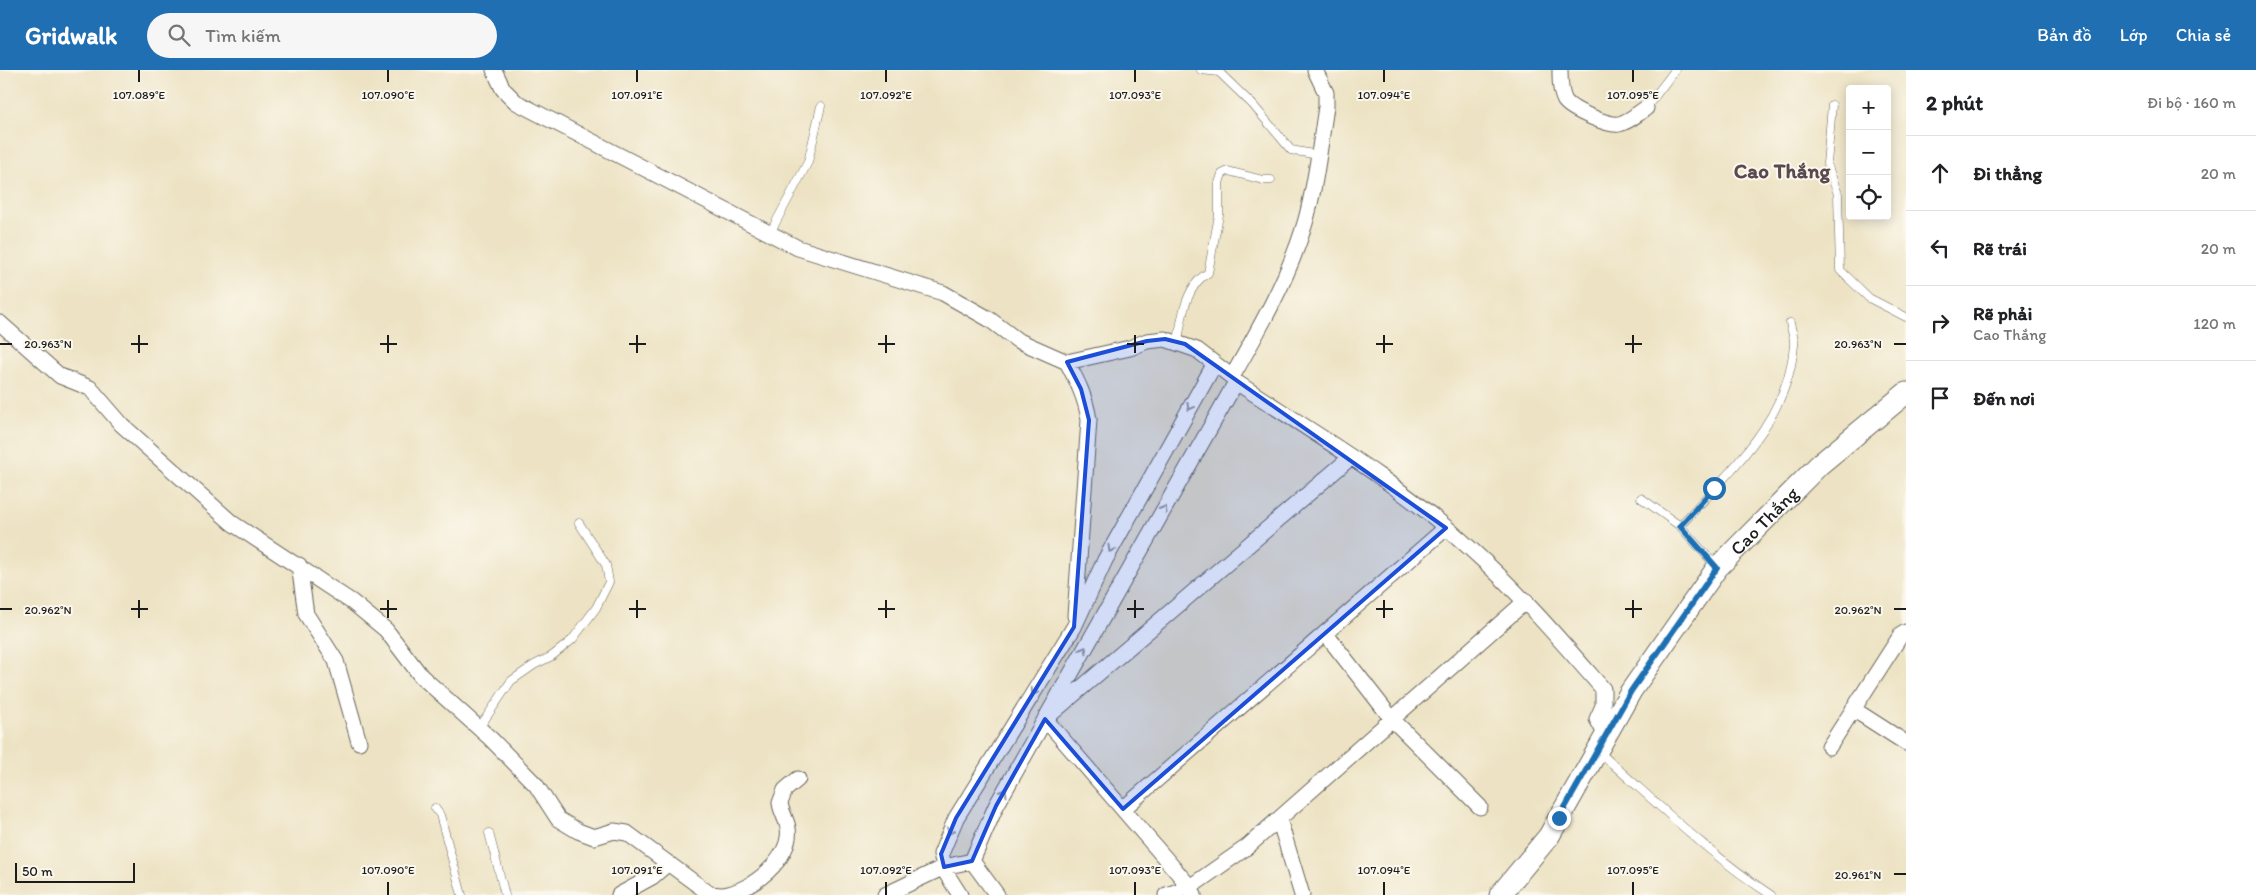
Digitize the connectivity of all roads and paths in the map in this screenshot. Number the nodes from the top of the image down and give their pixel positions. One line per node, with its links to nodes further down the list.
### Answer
1 (494, 70): 11 (street)
2 (1201, 70): 9 (lane)
3 (1315, 70): 9 (street)
4 (1560, 70): 8 (street)
5 (1675, 70): 8 (lane)
6 (1832, 105): 12 (lane)
7 (821, 106): 11 (lane)
8 (1646, 108)
9 (1318, 155): 18 (street)
10 (1271, 180): 15 (lane)
11 (770, 233): 16 (street)
12 (1906, 317)
13 (0, 323): 25 (street)
14 (1790, 323): 23 (lane)
15 (1178, 342): 16 (street); 17 (street)
16 (1067, 362): 28 (street)
17 (1214, 365): 18 (street); 28 (street, one-way to 28)
18 (1234, 380): 20 (street); 32 (street, one-way to 18)
19 (1906, 394): 26 (main road, Cao Thắng)
20 (1350, 458): 24 (street); 32 (street)
21 (1641, 498): 23 (lane)
22 (579, 523): 34 (lane)
23 (1680, 526): 26 (lane)
24 (1446, 528): 27 (street); 30 (street)
25 (299, 565): 34 (street); 35 (street)
26 (1717, 568): 36 (main road, Cao Thắng)
27 (1526, 601): 33 (street); 36 (street)
28 (1074, 627): 47 (street, one-way to 47)
29 (1906, 632): 31 (street)
30 (1325, 633): 33 (street); 42 (street)
31 (1853, 709): 37 (street); 38 (street)
32 (1045, 719): 42 (street); 45 (street, one-way to 32)
33 (1392, 719): 40 (street); 43 (street)
34 (479, 728): 46 (street)
35 (359, 742)
36 (1602, 743): 58 (main road, Cao Thắng); 59 (lane)
37 (1906, 743)
38 (1829, 747)
39 (798, 779): 52 (street)
40 (1480, 807)
41 (435, 808): 49 (lane)
42 (1123, 809): 48 (street)
43 (1279, 819): 48 (street); 57 (street)
44 (490, 833): 50 (lane)
45 (972, 861): 47 (street); 55 (street)
46 (668, 862): 51 (street); 52 (street)
47 (944, 867): 53 (street); 54 (street)
48 (1192, 891): 56 (street)
49 (462, 895)
50 (506, 895)
51 (619, 895)
52 (722, 895)
53 (885, 895)
54 (960, 895)
55 (997, 895)
56 (1166, 895)
57 (1302, 895)
58 (1500, 895)
59 (1771, 895)

